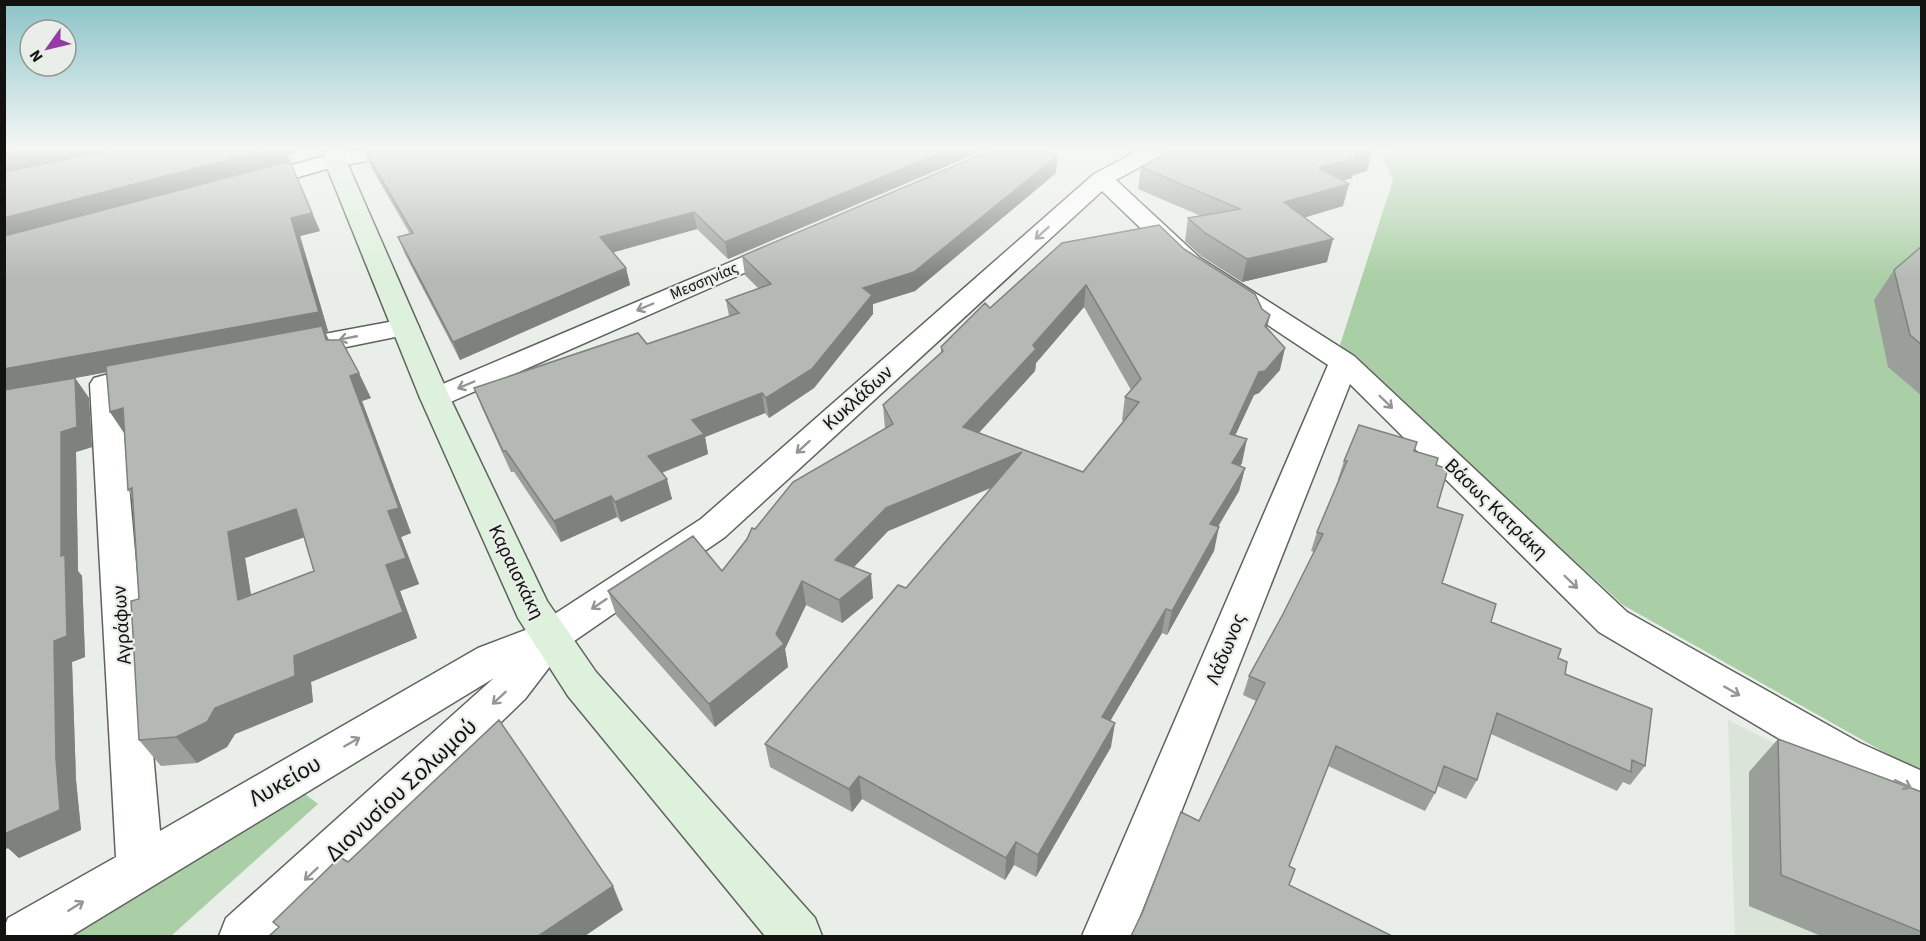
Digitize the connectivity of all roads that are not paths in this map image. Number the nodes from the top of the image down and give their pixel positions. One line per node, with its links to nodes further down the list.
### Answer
1 (351, 193): 5 (street, Καραισκάκη)
2 (1087, 193): 10 (street, Κυκλάδων, one-way to 10)
3 (1117, 193): 7 (street, Βάσως Κατράκη)
4 (805, 237): 9 (street, Μεσσηνίας, one-way to 9)
5 (405, 327): 6 (street, one-way to 6); 9 (street, Καραισκάκη)
6 (267, 354)
7 (1344, 362): 11 (street, Βάσως Κατράκη, one-way to 11); 16 (street, Λάδωνος)
8 (105, 384): 12 (street, Αγράφων)
9 (435, 398): 10 (street, Καραισκάκη)
10 (550, 637): 12 (street, Λυκείου, one-way to 10); 14 (street, Διονυσίου Σολωμού, one-way to 14); 15 (street, Καραισκάκη)
11 (1922, 792)
12 (140, 867): 13 (street, Λυκείου, one-way to 12)
13 (26, 936)
14 (243, 936)
15 (797, 936)
16 (1107, 936)

